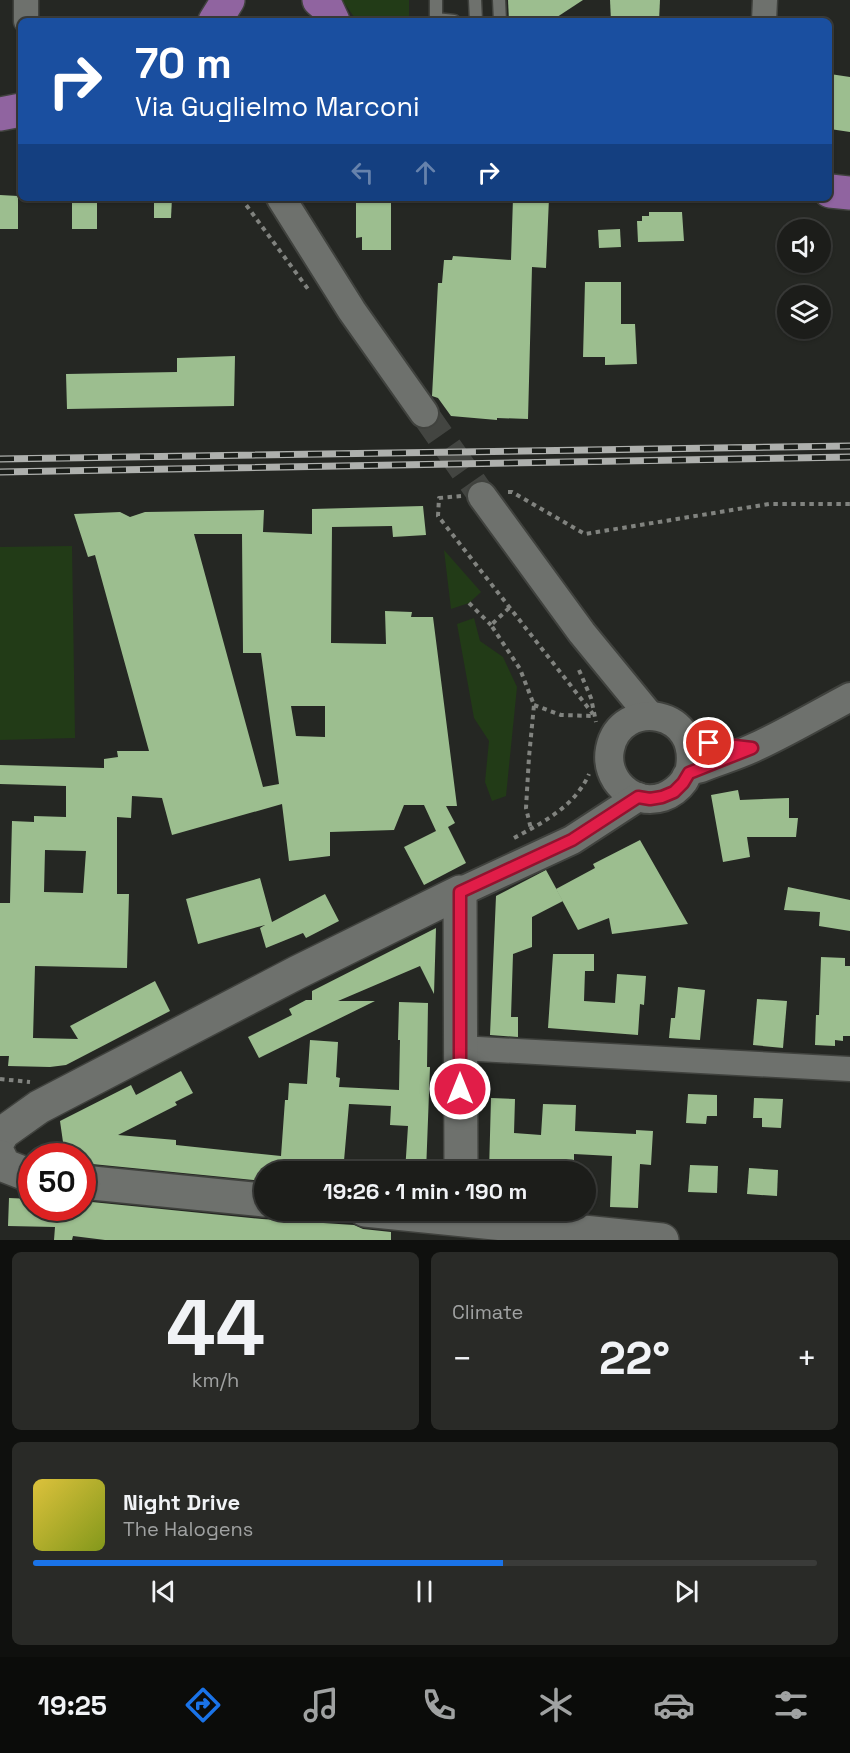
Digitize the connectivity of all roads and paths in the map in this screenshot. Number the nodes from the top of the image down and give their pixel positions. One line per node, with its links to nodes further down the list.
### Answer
1 (26, 0): 7 (street)
2 (228, 0): 8 (main road)
3 (436, 0): 9 (lane)
4 (475, 0): 10 (lane)
5 (499, 0): 11 (lane)
6 (765, 0): 12 (street)
7 (26, 18)
8 (217, 18)
9 (436, 18)
10 (476, 18)
11 (500, 18)
12 (764, 18)
13 (18, 111): 14 (main road)
14 (0, 114)
15 (832, 191): 16 (main road)
16 (850, 194)
17 (270, 201): 19 (street)
18 (302, 201): 19 (street)
19 (407, 388): 20 (street)
20 (424, 413)
21 (485, 495): 22 (path); 24 (path); 26 (street)
22 (850, 504)
23 (469, 603): 25 (path)
24 (509, 608): 25 (path); 31 (path)
25 (491, 625): 29 (path)
26 (582, 633): 30 (street); 31 (street)
27 (573, 660): 31 (path)
28 (850, 698): 33 (street)
29 (534, 705): 31 (path); 37 (path)
30 (650, 716): 31 (street); 32 (street)
31 (602, 725): 34 (street)
32 (688, 740): 33 (street); 35 (street)
33 (752, 748): 35 (street)
34 (602, 771): 36 (street); 37 (path); 39 (street)
35 (689, 773): 36 (street)
36 (638, 797): 39 (street)
37 (531, 829): 38 (path)
38 (511, 840)
39 (572, 840): 40 (street)
40 (460, 892): 41 (main road); 44 (main road)
41 (460, 1048): 42 (street); 48 (main road)
42 (850, 1069)
43 (0, 1079): 44 (path)
44 (38, 1095): 45 (main road); 46 (main road)
45 (0, 1117)
46 (0, 1138)
47 (0, 1157): 49 (main road)
48 (461, 1161)
49 (18, 1171)
50 (0, 1173): 51 (main road)
51 (18, 1175)
52 (96, 1183): 53 (main road)
53 (254, 1199)
54 (440, 1221): 55 (main road)
55 (460, 1224): 56 (main road)
56 (662, 1240)

